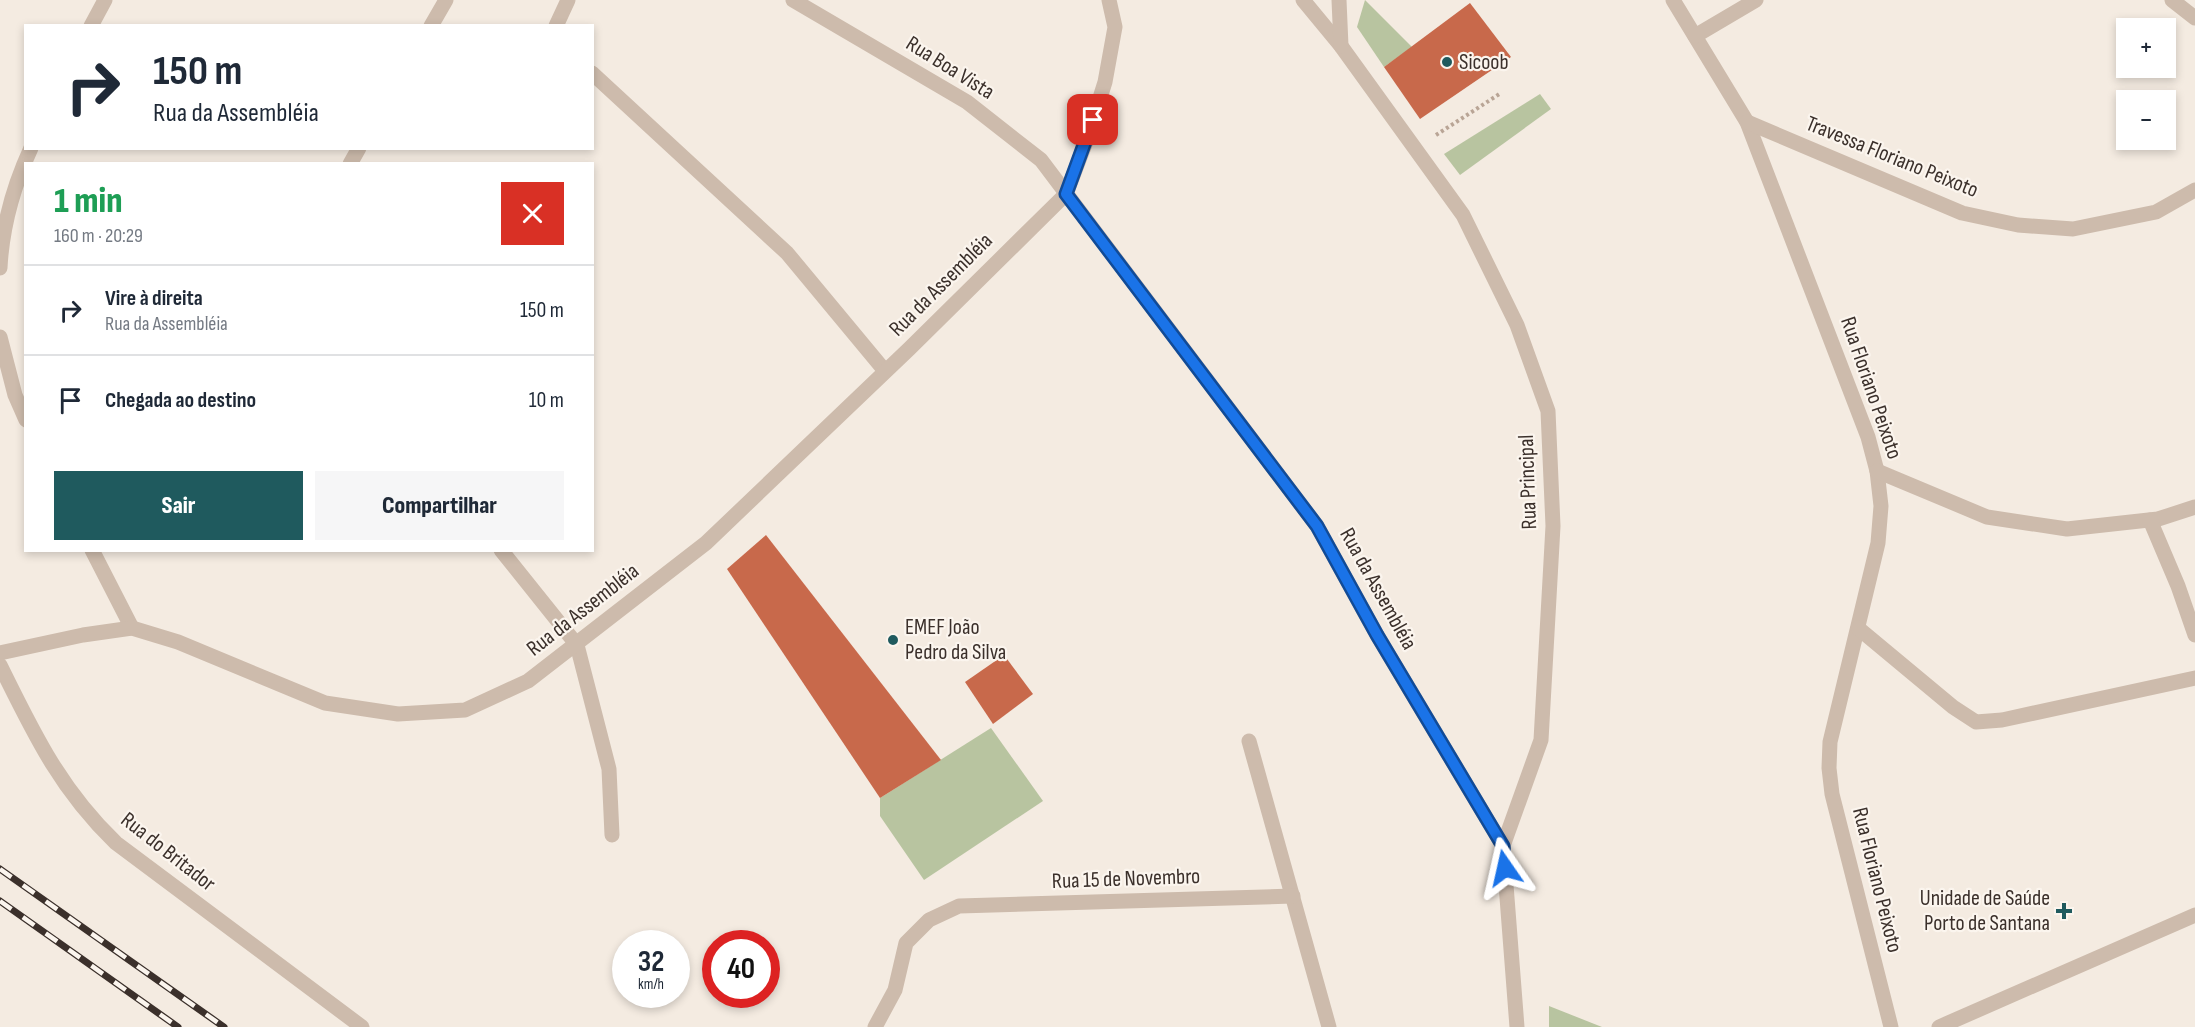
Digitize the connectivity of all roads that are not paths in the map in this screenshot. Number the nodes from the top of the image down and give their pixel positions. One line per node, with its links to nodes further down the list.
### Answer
1 (105, 0): 12 (street)
2 (446, 0): 13 (street)
3 (568, 0): 14 (street)
4 (793, 0): 21 (street, Rua Boa Vista)
5 (1109, 0): 21 (street, Rua da Assembléia)
6 (1303, 0): 16 (street, Rua Principal)
7 (1339, 0): 16 (street)
8 (1673, 0): 15 (street, Rua Floriano Peixoto)
9 (1756, 0): 15 (street)
10 (2172, 0): 11 (street)
11 (2195, 18)
12 (92, 24)
13 (432, 24)
14 (557, 24)
15 (1695, 36): 18 (street, Rua Floriano Peixoto)
16 (1341, 46): 40 (street, Rua Principal)
17 (594, 75): 24 (street)
18 (1747, 122): 20 (street, Travessa Floriano Peixoto); 26 (street, Rua Floriano Peixoto)
19 (24, 163): 22 (street)
20 (2195, 190)
21 (1066, 194): 24 (street, Rua da Assembléia); 40 (street, Rua da Assembléia)
22 (0, 268)
23 (0, 337): 25 (street)
24 (885, 371): 34 (street, Rua da Assembléia)
25 (24, 415)
26 (1877, 471): 28 (street); 32 (street, Rua Floriano Peixoto)
27 (2195, 507): 28 (street)
28 (2150, 520): 33 (street)
29 (93, 552): 31 (street)
30 (503, 552): 34 (street)
31 (132, 628): 34 (street, Rua da Assembléia); 35 (street, Rua da Assembléia)
32 (1858, 628): 37 (street); 47 (street, Rua Floriano Peixoto)
33 (2195, 635)
34 (577, 645): 39 (street)
35 (0, 653)
36 (0, 665): 43 (street, Rua do Britador)
37 (2195, 678)
38 (1249, 741): 41 (street)
39 (612, 836)
40 (1503, 846): 46 (street, Rua Principal)
41 (1293, 896): 44 (street, Rua 15 de Novembro); 45 (street)
42 (2195, 915): 48 (street)
43 (362, 1027)
44 (875, 1027)
45 (1329, 1027)
46 (1517, 1027)
47 (1891, 1027)
48 (1939, 1027)

